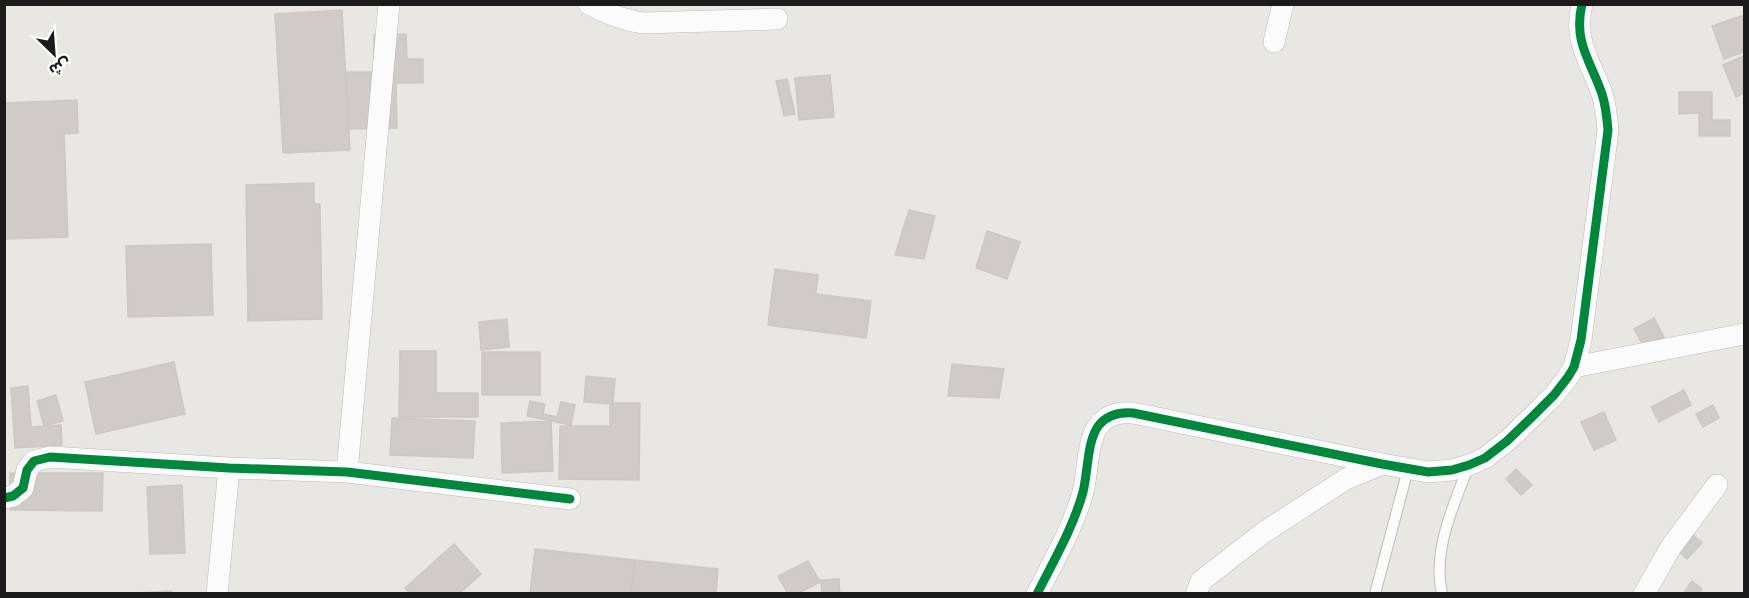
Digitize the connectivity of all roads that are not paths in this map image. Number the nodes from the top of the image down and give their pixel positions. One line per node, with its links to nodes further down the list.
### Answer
1 (389, 4): 13 (street)
2 (589, 4): 5 (street)
3 (1283, 4): 6 (street)
4 (1582, 4): 8 (street)
5 (777, 19)
6 (1274, 42)
7 (1744, 334): 8 (street)
8 (1574, 367): 10 (street)
9 (1382, 464): 12 (street); 18 (street); 19 (street)
10 (1469, 465): 12 (street); 21 (lane)
11 (229, 468): 13 (street); 15 (street); 17 (street)
12 (1408, 469): 20 (lane)
13 (347, 472): 16 (street)
14 (1717, 485): 22 (street)
15 (4, 498)
16 (570, 499)
17 (217, 594)
18 (1037, 594)
19 (1196, 594)
20 (1375, 594)
21 (1442, 594)
22 (1644, 594)

